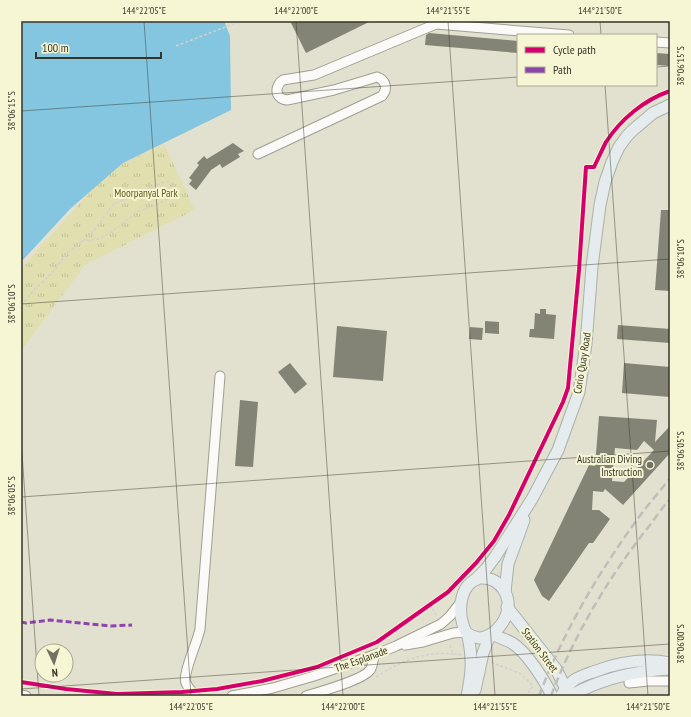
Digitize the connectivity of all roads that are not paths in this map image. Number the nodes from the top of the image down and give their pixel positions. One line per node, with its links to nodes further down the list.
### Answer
1 (557, 34): 6 (street)
2 (657, 42): 3 (street)
3 (670, 43)
4 (670, 97): 7 (main road, Corio Quay Road)
5 (670, 105): 7 (main road, Corio Quay Road)
6 (258, 154)
7 (592, 266): 9 (main road, Corio Quay Road)
8 (220, 376): 25 (street)
9 (532, 499): 10 (main road, Corio Quay Road); 11 (main road, Corio Quay Road)
10 (475, 580): 11 (main road); 12 (main road)
11 (505, 592): 13 (main road)
12 (461, 602): 14 (main road); 16 (street, The Esplanade)
13 (507, 607): 15 (main road); 22 (main road, Station Street)
14 (466, 632): 15 (main road); 16 (street, The Esplanade); 28 (main road)
15 (490, 635): 29 (main road); 30 (main road, Station Street)
16 (396, 646): 17 (street, The Esplanade)
17 (374, 655): 26 (street, The Esplanade); 27 (street)
18 (670, 663): 22 (main road)
19 (670, 669): 22 (main road)
20 (670, 681): 21 (street)
21 (629, 683)
22 (567, 694)
23 (21, 695): 24 (street)
24 (26, 696)
25 (196, 696)
26 (232, 696)
27 (306, 696)
28 (467, 696)
29 (474, 696)
30 (552, 696)

